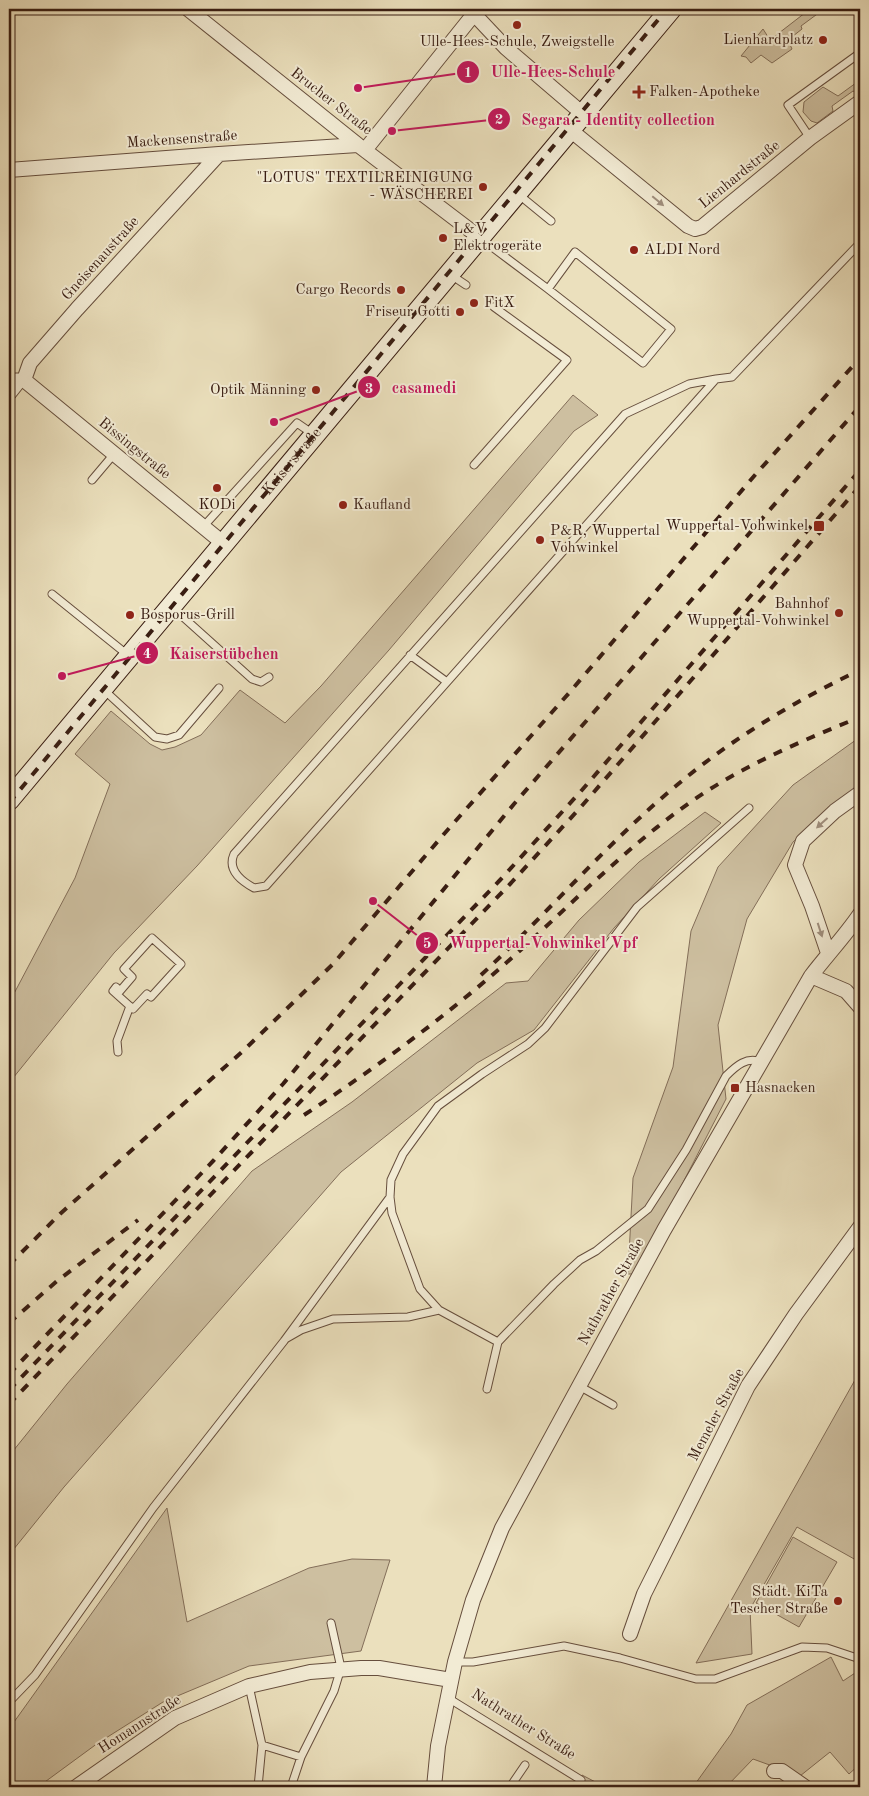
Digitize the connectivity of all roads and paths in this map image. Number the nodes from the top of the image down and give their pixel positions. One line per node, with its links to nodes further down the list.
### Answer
1 (188, 9): 9 (street, Brucher Straße)
2 (671, 9): 6 (main road, Kaiserstraße)
3 (474, 11): 6 (street); 9 (street)
4 (860, 52): 8 (lane)
5 (860, 102): 8 (street, Lienhardstraße)
6 (583, 114): 7 (main road, Kaiserstraße)
7 (569, 129): 8 (street, Lienhardstraße, one-way to 8); 12 (main road, Kaiserstraße)
8 (810, 138)
9 (362, 147): 10 (street, Mackensenstraße); 14 (street, Brucher Straße)
10 (219, 154): 11 (street, Mackensenstraße); 21 (street, Gneisenaustraße)
11 (9, 170)
12 (516, 192): 13 (lane); 14 (main road, Kaiserstraße)
13 (551, 221)
14 (479, 237): 16 (main road, Kaiserstraße); 18 (lane)
15 (860, 243): 20 (lane)
16 (448, 273): 17 (lane); 24 (main road, Kaiserstraße)
17 (466, 285)
18 (548, 289): 18 (lane)
19 (494, 307): 26 (lane)
20 (716, 379): 32 (lane); 35 (lane)
21 (24, 380): 22 (street); 23 (lane); 25 (street, Bissingstraße)
22 (9, 381)
23 (9, 399)
24 (314, 435): 28 (lane); 29 (main road, Kaiserstraße)
25 (114, 454): 27 (lane); 28 (street, Bissingstraße)
26 (474, 465)
27 (92, 480)
28 (203, 527): 29 (street, Bissingstraße)
29 (223, 543): 31 (main road, Kaiserstraße)
30 (52, 594): 33 (lane)
31 (171, 606): 33 (main road, Kaiserstraße); 34 (lane)
32 (410, 655): 35 (lane); 35 (lane)
33 (129, 656): 36 (main road, Kaiserstraße)
34 (269, 677)
35 (447, 682)
36 (102, 688): 37 (lane); 39 (main road, Kaiserstraße)
37 (219, 688)
38 (860, 793): 42 (street, one-way to 42)
39 (9, 800)
40 (749, 808): 48 (lane)
41 (860, 914): 42 (street, Nathrather Straße)
42 (828, 953): 43 (street, Nathrather Straße)
43 (811, 976): 45 (street); 47 (street, Nathrather Straße)
44 (130, 1006): 44 (lane); 46 (lane)
45 (860, 1007)
46 (118, 1052)
47 (761, 1062): 52 (lane); 53 (street, Nathrather Straße)
48 (390, 1197): 50 (lane); 51 (lane)
49 (860, 1227): 57 (street, Memeler Straße)
50 (439, 1310): 51 (lane); 52 (lane)
51 (284, 1341): 64 (lane)
52 (498, 1342): 54 (lane)
53 (579, 1386): 55 (lane); 59 (street, Nathrather Straße)
54 (487, 1389)
55 (613, 1405)
56 (331, 1623): 60 (lane)
57 (630, 1634)
58 (860, 1659): 59 (lane)
59 (455, 1662): 61 (street, Nathrather Straße)
60 (341, 1668): 61 (street, Homannstraße); 62 (street, Homannstraße); 66 (lane)
61 (451, 1680): 63 (street, Nathrather Straße)
62 (249, 1686): 65 (lane); 70 (street, Homannstraße)
63 (447, 1698): 69 (lane, Nathrather Straße); 73 (street, Nathrather Straße)
64 (9, 1702)
65 (262, 1746): 66 (lane); 71 (lane)
66 (301, 1757): 72 (lane)
67 (525, 1764): 74 (lane)
68 (774, 1771): 75 (street)
69 (581, 1780)
70 (85, 1785)
71 (258, 1787)
72 (291, 1787)
73 (434, 1787)
74 (510, 1787)
75 (805, 1787)

